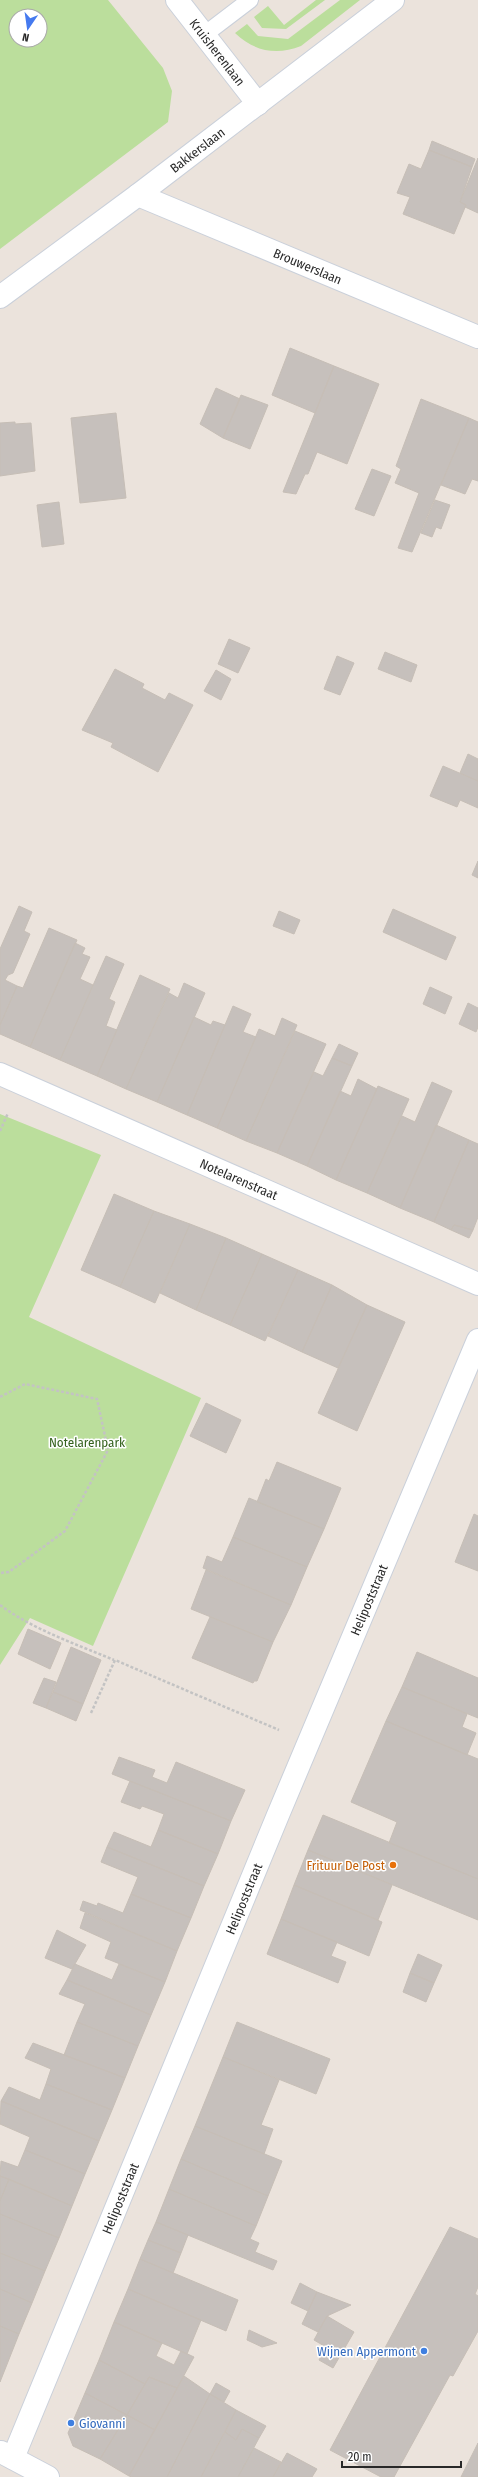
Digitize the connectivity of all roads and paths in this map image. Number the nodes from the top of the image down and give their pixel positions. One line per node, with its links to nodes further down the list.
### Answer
1 (177, 0): 4 (street, Kruisherenlaan)
2 (250, 0): 4 (lane)
3 (393, 0): 5 (street, Bakkerslaan)
4 (204, 35): 5 (street, Kruisherenlaan)
5 (258, 104): 6 (street, Bakkerslaan)
6 (138, 195): 7 (street, Bakkerslaan); 8 (street, Brouwerslaan)
7 (0, 297)
8 (478, 337)
9 (0, 1074): 10 (street, Notelarenstraat)
10 (478, 1284)
11 (478, 1340): 17 (street, Helipoststraat)
12 (0, 1397): 13 (path)
13 (0, 1573)
14 (0, 1605): 15 (path)
15 (114, 1660): 16 (path); 17 (path)
16 (92, 1714)
17 (309, 1742): 18 (street, Helipoststraat)
18 (7, 2455): 19 (street)
19 (48, 2477)

